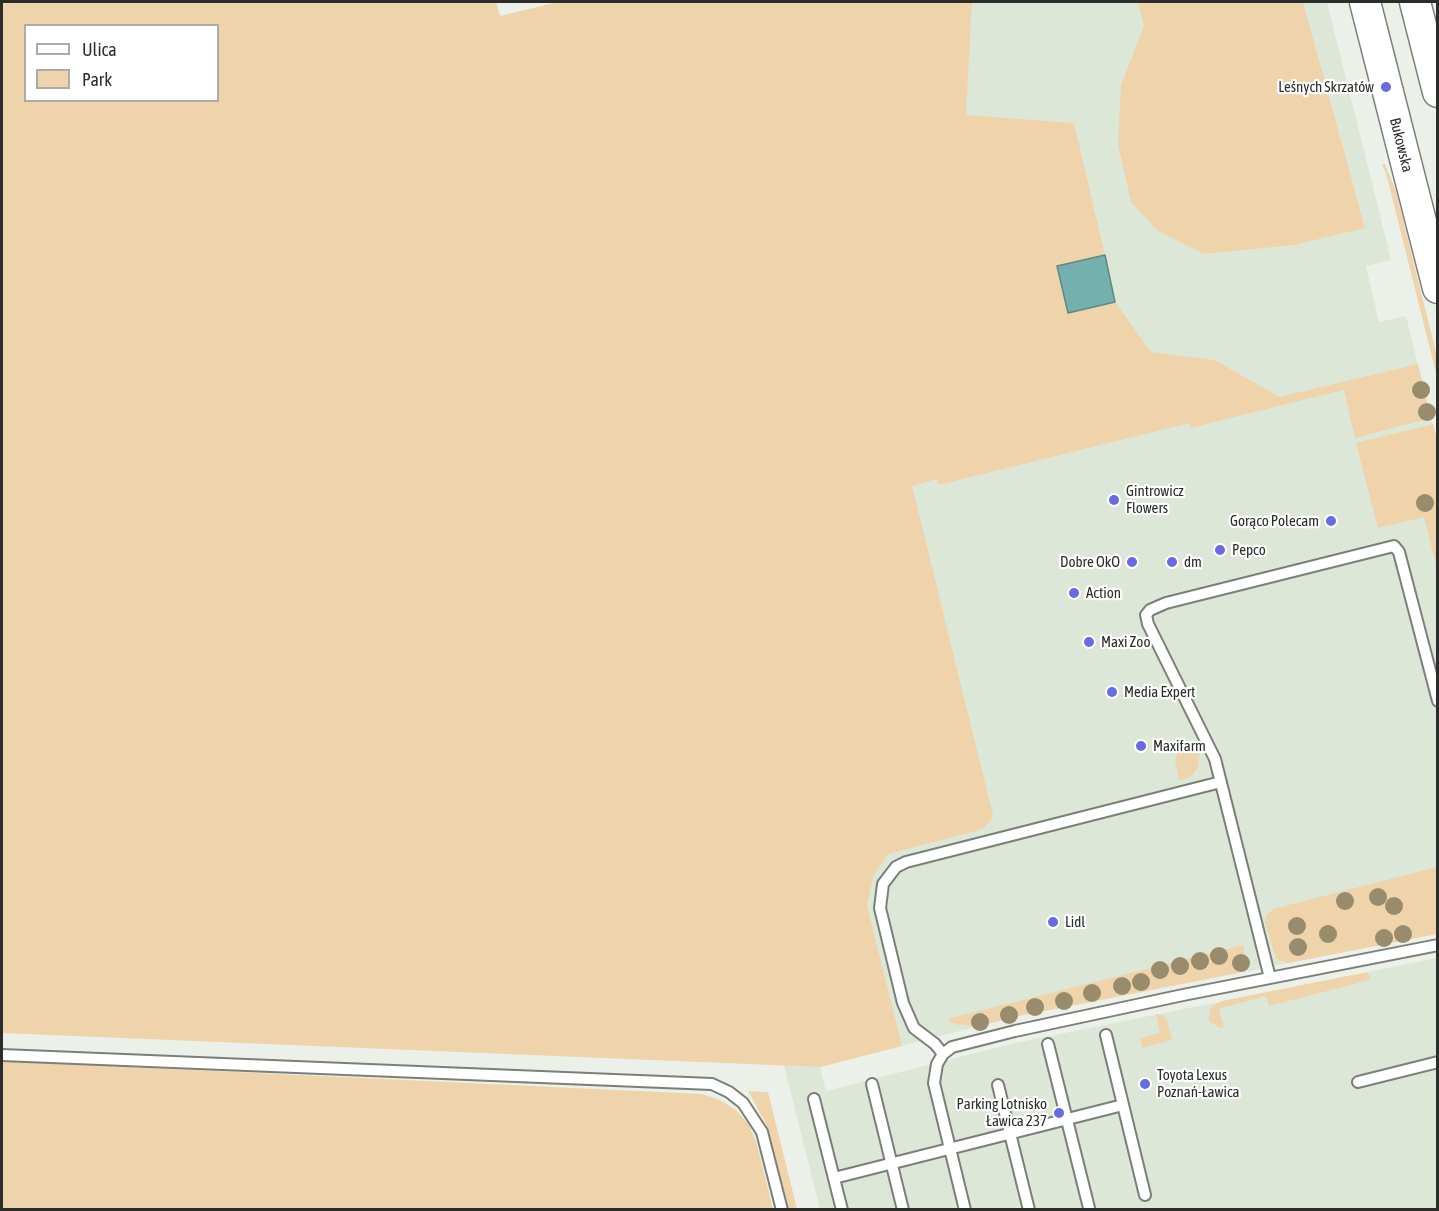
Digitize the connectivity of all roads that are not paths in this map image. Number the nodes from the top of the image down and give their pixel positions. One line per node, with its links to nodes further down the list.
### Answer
1 (1365, 2): 4 (main road, Bukowska)
2 (1415, 2): 3 (main road)
3 (1437, 92)
4 (1437, 288)
5 (1437, 702): 6 (lane)
6 (1221, 782): 8 (lane); 11 (lane)
7 (1437, 945): 8 (lane)
8 (1270, 978): 11 (lane)
9 (1106, 1035): 18 (lane)
10 (1048, 1044): 19 (lane)
11 (943, 1054): 21 (lane)
12 (2, 1055): 26 (lane)
13 (1437, 1062): 14 (lane)
14 (1358, 1082)
15 (872, 1084): 22 (lane)
16 (998, 1085): 20 (lane)
17 (814, 1099): 23 (lane)
18 (1123, 1105): 19 (lane); 24 (lane)
19 (1066, 1119): 20 (lane); 25 (lane)
20 (1010, 1134): 21 (lane); 30 (lane)
21 (950, 1149): 22 (lane); 29 (lane)
22 (892, 1164): 23 (lane); 28 (lane)
23 (834, 1178): 27 (lane)
24 (1145, 1194)
25 (1089, 1208)
26 (782, 1209)
27 (842, 1209)
28 (903, 1209)
29 (965, 1209)
30 (1029, 1209)

